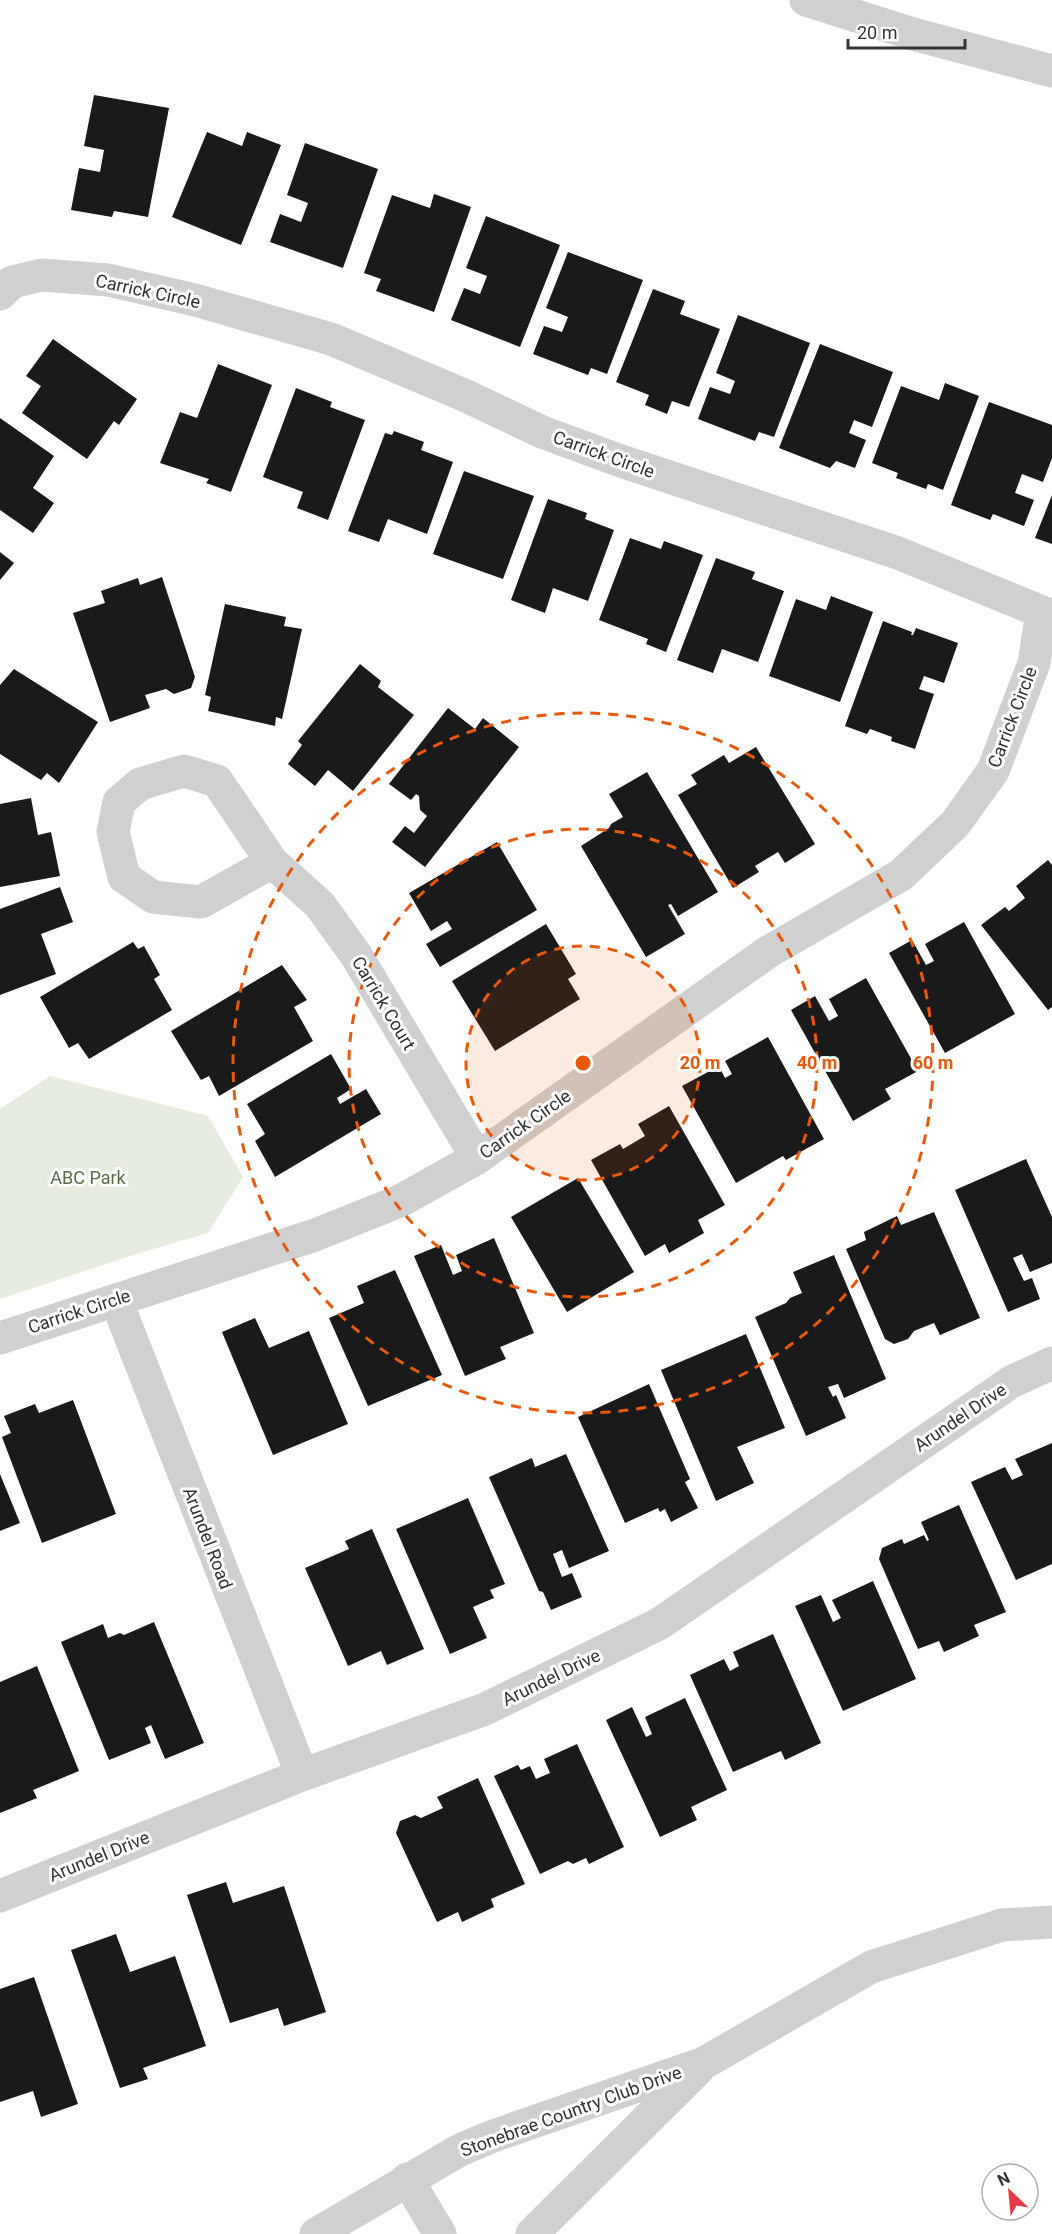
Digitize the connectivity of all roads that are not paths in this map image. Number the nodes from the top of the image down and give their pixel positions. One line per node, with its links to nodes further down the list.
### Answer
1 (806, 0): 2 (street)
2 (1052, 71)
3 (0, 294): 4 (street, Carrick Circle)
4 (1047, 614): 6 (street, Carrick Circle)
5 (272, 862): 5 (street, Carrick Court); 6 (street, Carrick Court)
6 (477, 1158): 7 (street, Carrick Circle)
7 (116, 1300): 8 (street, Carrick Circle); 10 (street, Arundel Road)
8 (0, 1338)
9 (1052, 1363): 10 (street, Arundel Drive)
10 (302, 1775): 11 (street, Arundel Drive)
11 (0, 1896)
12 (1052, 1922): 13 (street, Stonebrae Country Club Drive)
13 (704, 2063): 14 (street, Stonebrae Country Club Drive); 17 (street, Stonebrae Country Club Drive)
14 (407, 2179): 15 (street, Stonebrae Country Club Drive); 16 (street)
15 (316, 2234)
16 (440, 2234)
17 (532, 2234)

